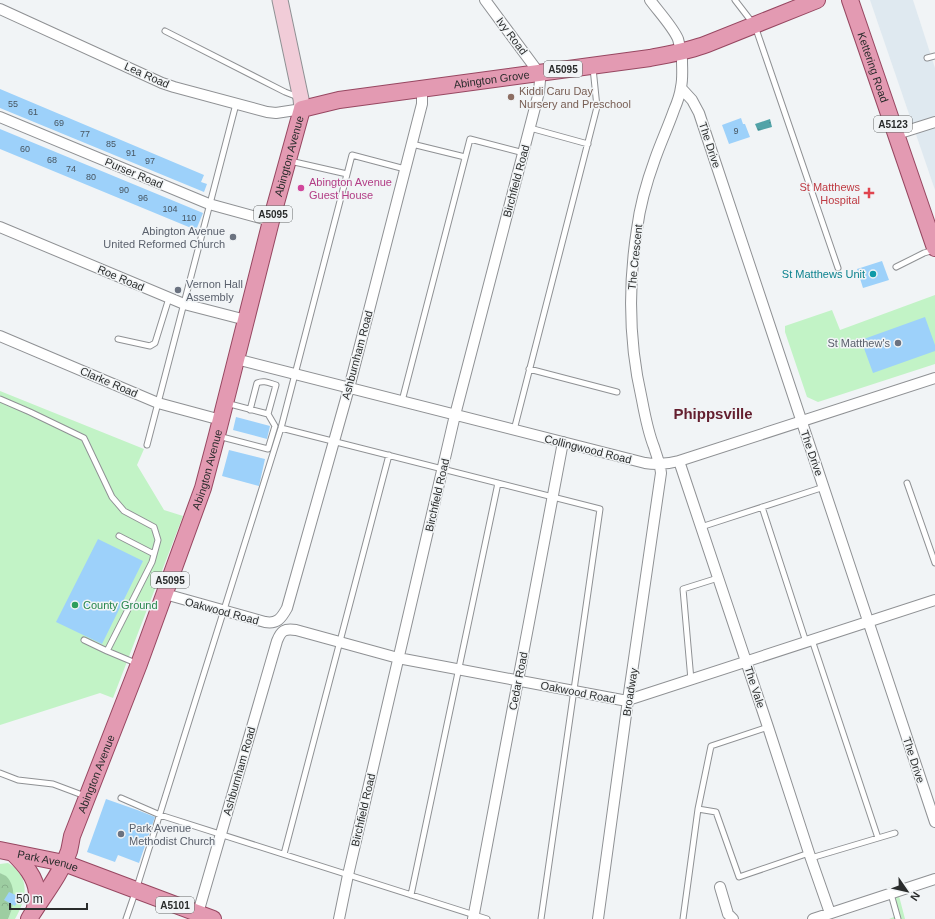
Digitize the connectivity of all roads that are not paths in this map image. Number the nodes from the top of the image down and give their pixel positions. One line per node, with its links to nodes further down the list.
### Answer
1 (280, 0): 18 (main road, Abington Avenue)
2 (485, 0): 14 (street, Ivy Road)
3 (650, 0): 10 (street, The Crescent)
4 (735, 0): 8 (lane)
5 (817, 0): 8 (main road, Abington Grove / A5095)
6 (850, 0): 22 (main road, Kettering Road / A5123)
7 (0, 9): 17 (street, Lea Road)
8 (755, 26): 10 (main road, Abington Grove / A5095); 35 (lane)
9 (165, 31): 18 (lane)
10 (681, 52): 13 (main road, Abington Grove / A5095); 16 (street, The Crescent)
11 (935, 56): 12 (lane)
12 (926, 58)
13 (593, 65): 14 (main road, Abington Grove / A5095); 24 (lane)
14 (539, 72): 15 (main road, Abington Grove / A5095); 21 (street, Birchfield Road)
15 (422, 88): 18 (main road, Abington Grove / A5095); 23 (street, Ashburnham Road)
16 (681, 88): 55 (street, The Drive); 64 (street, The Crescent)
17 (236, 104): 18 (street, Lea Road); 30 (lane)
18 (301, 104): 27 (main road, Abington Avenue / A5095)
19 (0, 117): 30 (street, Purser Road)
20 (935, 122): 22 (street)
21 (530, 128): 24 (lane); 25 (street, Birchfield Road)
22 (897, 134): 33 (main road, Kettering Road / A5123)
23 (412, 144): 26 (lane); 28 (street, Ashburnham Road)
24 (588, 144): 42 (lane)
25 (524, 153): 26 (lane); 53 (street, Birchfield Road)
26 (465, 156): 48 (lane)
27 (288, 160): 29 (lane); 31 (main road, Abington Avenue / A5095)
28 (405, 169): 29 (lane); 45 (street, Ashburnham Road)
29 (347, 174): 43 (lane)
30 (209, 204): 31 (street, Purser Road); 37 (lane)
31 (271, 221): 38 (main road, Abington Avenue / A5095)
32 (0, 227): 36 (street, Roe Road)
33 (935, 249): 34 (lane)
34 (896, 267)
35 (838, 268)
36 (169, 298): 37 (street, Roe Road); 40 (lane)
37 (184, 304): 38 (street, Roe Road); 49 (lane)
38 (246, 320): 41 (main road, Abington Avenue / A5095)
39 (0, 336): 49 (street, Clarke Road)
40 (118, 339)
41 (236, 359): 43 (street, Collingwood Road); 50 (main road, Abington Avenue / A5095)
42 (529, 369): 46 (lane); 57 (lane)
43 (296, 374): 45 (street, Collingwood Road); 56 (lane)
44 (935, 378): 55 (street, Collingwood Road)
45 (349, 388): 48 (street, Collingwood Road); 59 (street, Ashburnham Road)
46 (616, 392)
47 (0, 400): 73 (lane)
48 (402, 401): 53 (street, Collingwood Road)
49 (158, 402): 54 (street, Clarke Road); 61 (lane)
50 (226, 403): 51 (lane); 54 (main road, Abington Avenue / A5095)
51 (250, 410): 52 (lane); 52 (lane)
52 (268, 414): 58 (lane)
53 (455, 415): 57 (street, Collingwood Road); 65 (street, Birchfield Road)
54 (222, 420): 58 (main road, Abington Avenue / A5095)
55 (801, 422): 63 (street, Collingwood Road); 68 (street, The Drive)
56 (281, 428): 59 (lane); 78 (lane)
57 (514, 430): 60 (street, Collingwood Road)
58 (218, 435): 76 (main road, Abington Avenue / A5095)
59 (334, 441): 62 (lane); 79 (street, Ashburnham Road)
60 (563, 442): 64 (street, Collingwood Road); 69 (street, Cedar Road)
61 (147, 445)
62 (389, 455): 65 (lane); 84 (lane)
63 (679, 461): 64 (street, Collingwood Road); 71 (street, The Vale)
64 (660, 464): 93 (street, Broadway)
65 (443, 469): 66 (lane); 86 (street, Birchfield Road)
66 (498, 483): 69 (lane); 89 (lane)
67 (908, 483): 74 (lane)
68 (824, 487): 70 (lane); 80 (street, The Drive)
69 (552, 497): 91 (street, Cedar Road); 92 (lane)
70 (762, 507): 71 (lane); 83 (lane)
71 (701, 527): 75 (street, The Vale)
72 (119, 536): 73 (lane)
73 (154, 554): 85 (lane)
74 (935, 563)
75 (718, 578): 87 (street, The Vale); 90 (lane)
76 (165, 594): 78 (street, Oakwood Road); 88 (main road, Abington Avenue / A5095)
77 (935, 600): 80 (street, Oakwood Road)
78 (224, 611): 79 (street, Oakwood Road); 99 (lane)
79 (280, 619)
80 (868, 622): 83 (street, Oakwood Road); 100 (street, The Drive)
81 (284, 630): 84 (street, Oakwood Road); 103 (street, Ashburnham Road)
82 (84, 640): 85 (lane)
83 (809, 641): 87 (street, Oakwood Road); 104 (lane)
84 (339, 643): 86 (street, Oakwood Road); 106 (lane)
85 (107, 651): 88 (lane)
86 (398, 658): 89 (street, Oakwood Road); 111 (street, Birchfield Road)
87 (746, 661): 90 (street, Oakwood Road); 94 (street, The Vale)
88 (139, 664): 96 (main road, Abington Avenue / A5095)
89 (458, 670): 91 (street, Oakwood Road); 117 (lane)
90 (691, 680): 93 (street, Oakwood Road)
91 (518, 681): 92 (street, Oakwood Road); 121 (street, Cedar Road)
92 (574, 692): 93 (street, Oakwood Road); 125 (lane)
93 (628, 700): 126 (street, Broadway)
94 (768, 727): 98 (lane); 107 (street, The Vale)
95 (0, 773): 96 (lane)
96 (88, 797): 102 (main road, Abington Avenue / A5095)
97 (121, 798): 99 (lane)
98 (698, 809): 107 (lane); 127 (lane)
99 (160, 815): 103 (lane); 115 (lane)
100 (935, 822)
101 (895, 832): 104 (lane)
102 (73, 833): 108 (main road, A5095); 109 (main road, Abington Avenue / A5095); 110 (main road, A5101)
103 (221, 834): 106 (lane); 120 (street, Ashburnham Road)
104 (878, 838): 107 (lane)
105 (6, 851): 108 (main road, Park Avenue / A5101); 119 (main road)
106 (284, 854): 111 (lane)
107 (810, 856): 118 (street, The Vale)
108 (41, 858): 109 (main road, Park Avenue / A5101)
109 (64, 862): 110 (main road, Park Avenue / A5101); 113 (main road, Abington Avenue / A5095)
110 (96, 874): 113 (main road, A5095); 115 (main road, A5101)
111 (348, 875): 117 (lane); 123 (street, Birchfield Road)
112 (935, 879): 116 (street)
113 (50, 887): 119 (main road, Abington Avenue / A5095)
114 (720, 887): 128 (street)
115 (136, 890): 120 (main road, A5101); 122 (lane)
116 (890, 894): 118 (street); 130 (lane)
117 (411, 895): 121 (lane)
118 (830, 913): 129 (street)
119 (32, 915)
120 (205, 916)
121 (473, 917): 124 (lane)
122 (126, 919)
123 (339, 919)
124 (487, 919)
125 (541, 919)
126 (598, 919)
127 (683, 919)
128 (733, 919)
129 (813, 919)
130 (898, 919)

